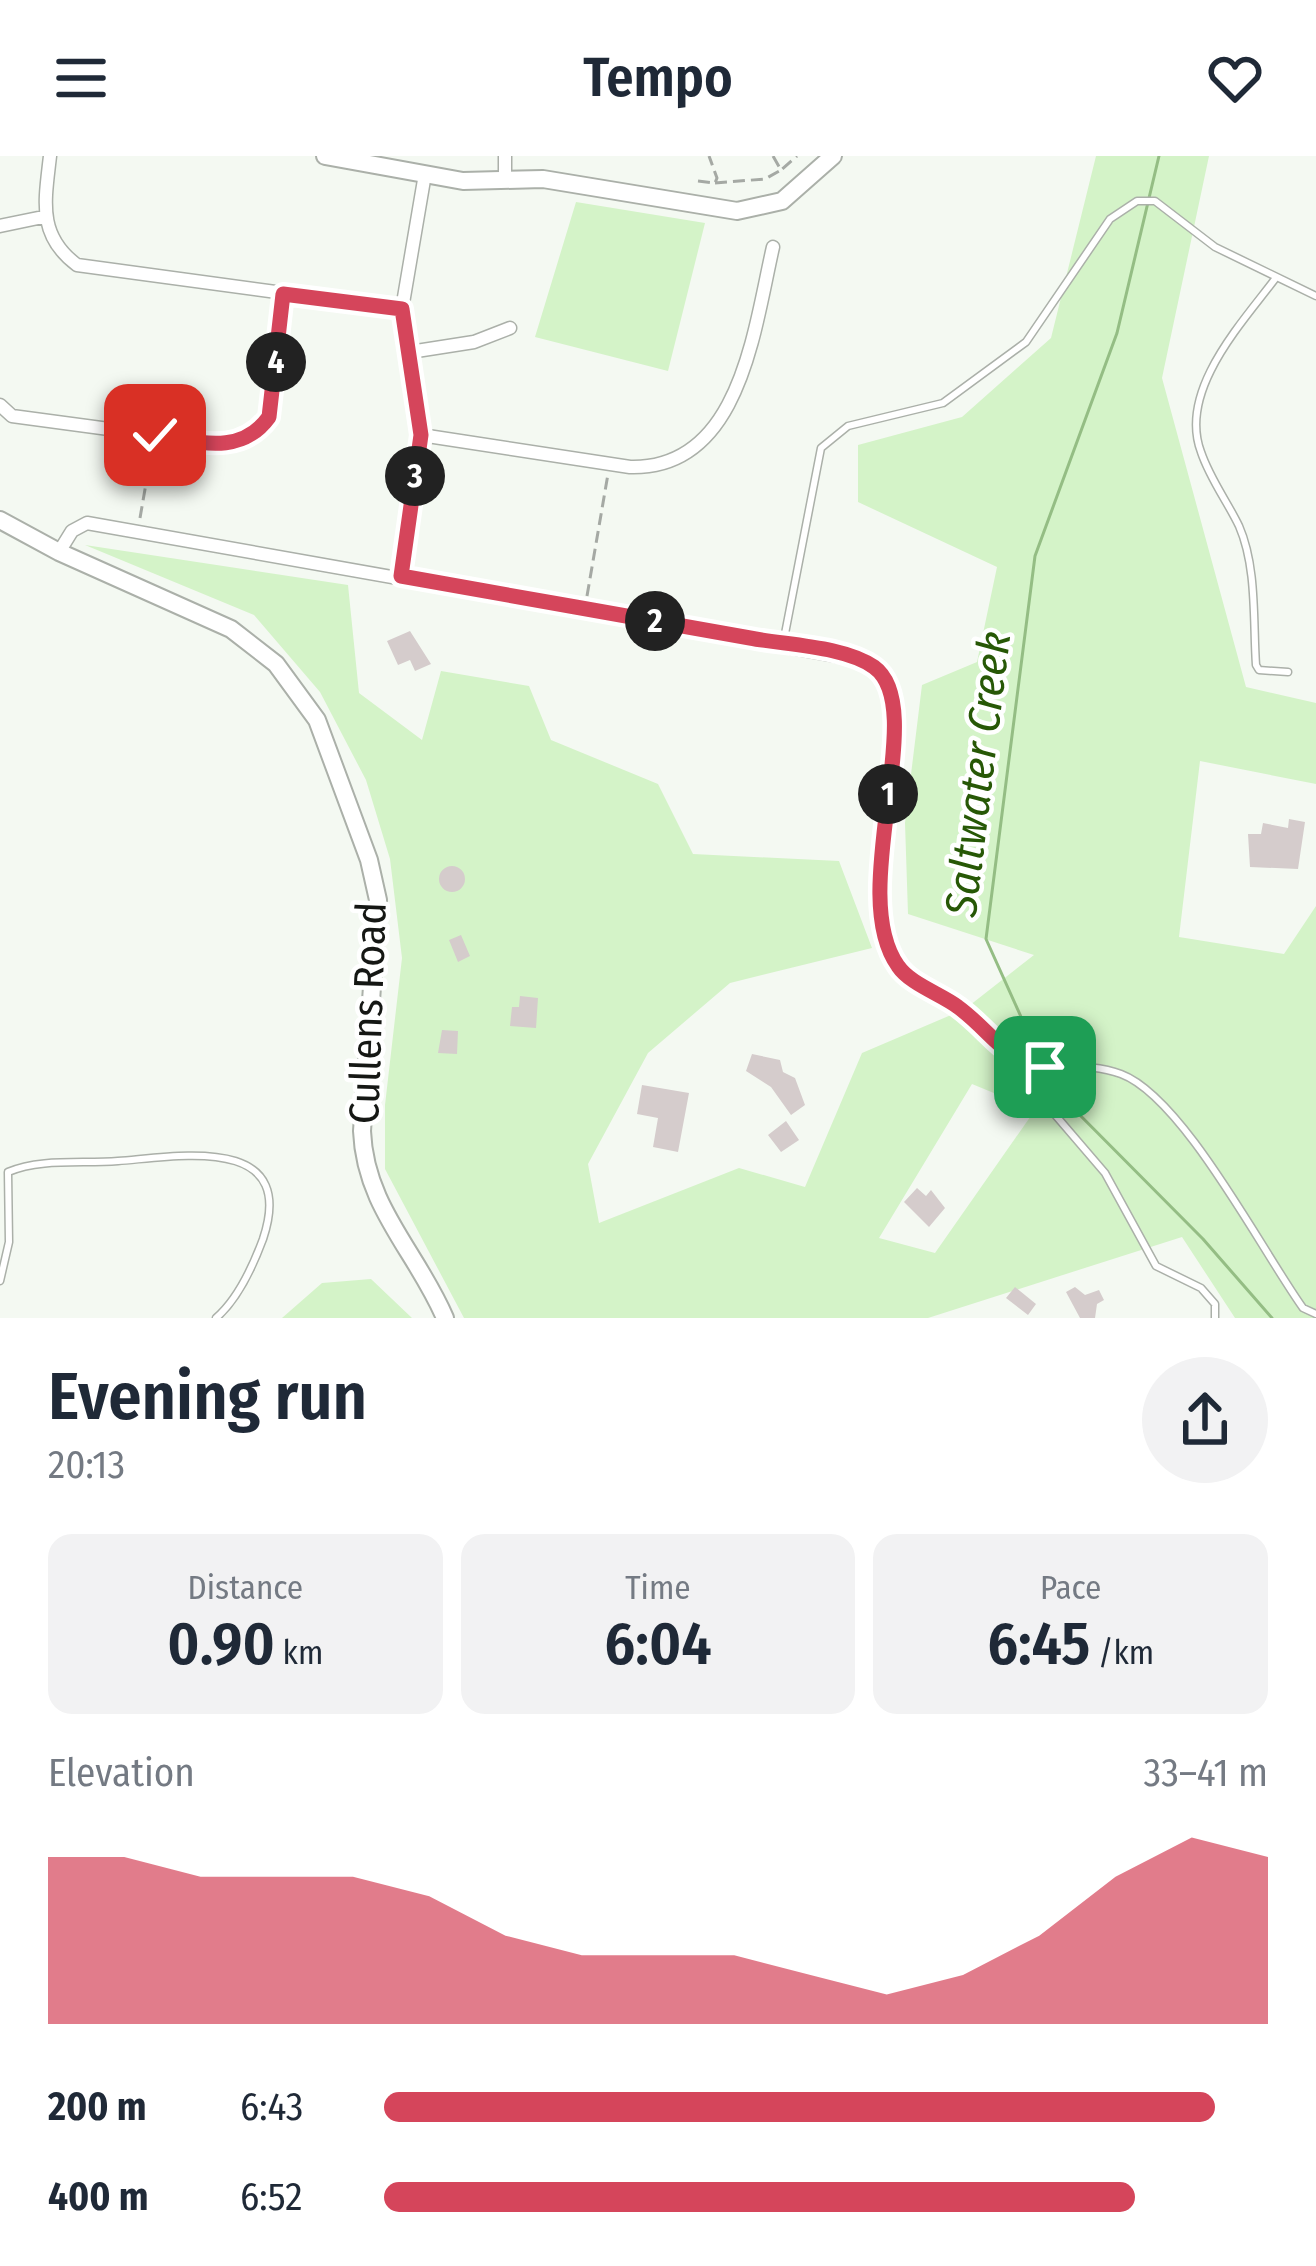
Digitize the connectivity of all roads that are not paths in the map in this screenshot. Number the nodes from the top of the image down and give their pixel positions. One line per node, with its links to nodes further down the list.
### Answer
1 (50, 156): 7 (street)
2 (325, 156): 5 (main road)
3 (506, 156): 6 (street)
4 (833, 156): 6 (main road)
5 (425, 174): 6 (main road); 13 (street)
6 (505, 180)
7 (43, 218): 8 (street); 11 (street)
8 (0, 226)
9 (773, 247): 17 (street)
10 (1275, 279): 12 (lane); 21 (lane); 22 (lane)
11 (283, 294): 13 (street); 16 (street)
12 (1316, 296)
13 (402, 309): 15 (street)
14 (510, 328): 15 (street)
15 (410, 352): 17 (street)
16 (0, 405)
17 (421, 435): 20 (street)
18 (0, 520): 19 (main road, Cullens Road)
19 (59, 552): 20 (street); 28 (main road, Cullens Road)
20 (401, 576): 21 (street)
21 (783, 644): 23 (street)
22 (1288, 672)
23 (898, 967): 24 (lane)
24 (1018, 1063): 26 (lane); 29 (lane)
25 (0, 1281): 27 (lane)
26 (1316, 1314)
27 (216, 1318)
28 (446, 1318)
29 (1215, 1318)

